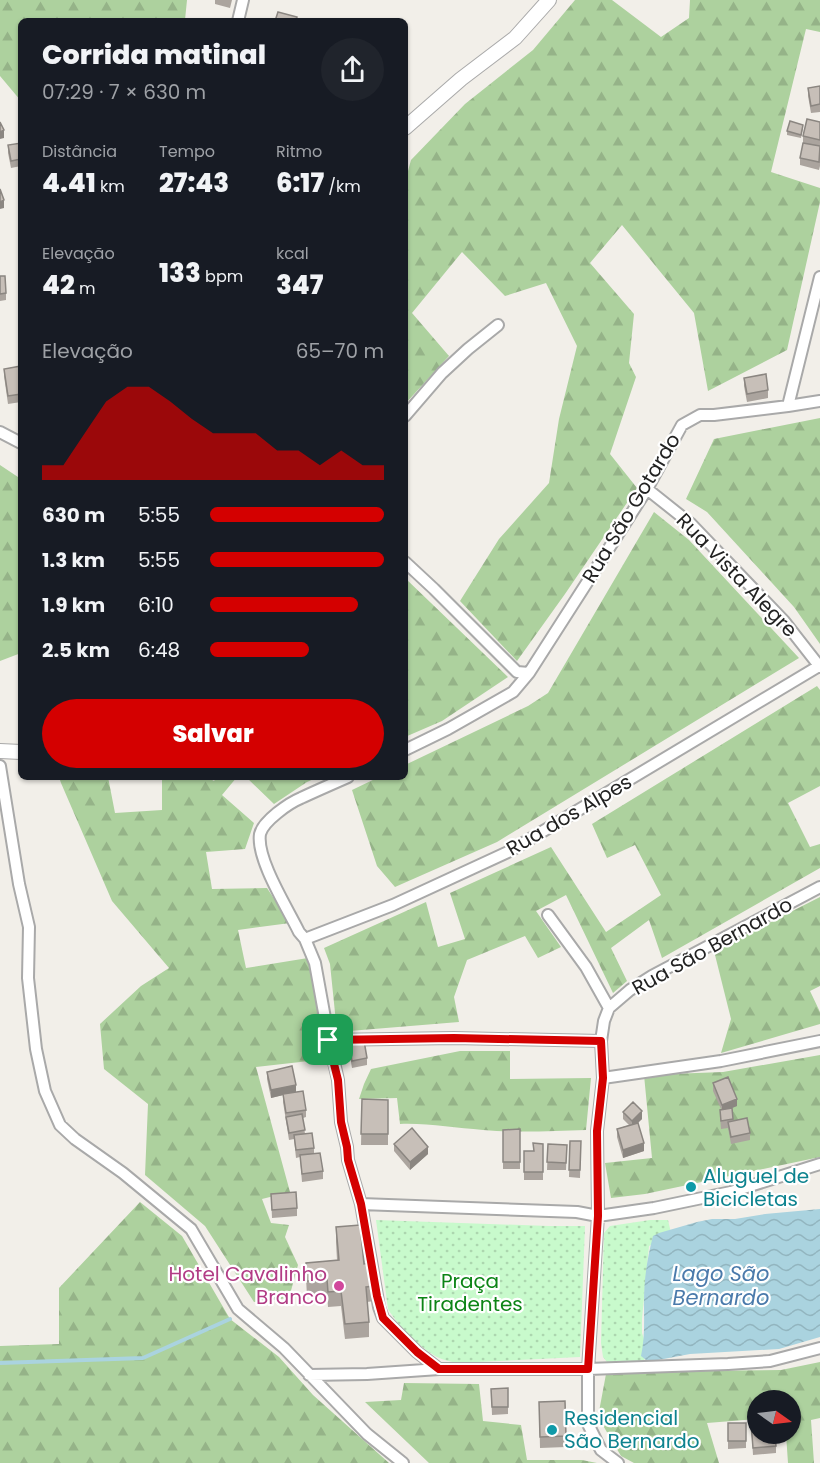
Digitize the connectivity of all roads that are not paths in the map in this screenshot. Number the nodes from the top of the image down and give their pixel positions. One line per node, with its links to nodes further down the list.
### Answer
1 (243, 0): 3 (street)
2 (549, 0): 4 (street)
3 (239, 18)
4 (408, 125)
5 (820, 277): 8 (street)
6 (498, 325): 9 (street)
7 (820, 401): 8 (street, Rua São Gotardo)
8 (789, 406): 12 (street, Rua São Gotardo)
9 (408, 413)
10 (0, 432): 11 (street)
11 (18, 441)
12 (647, 489): 14 (street, Rua Vista Alegre); 15 (street, Rua São Gotardo)
13 (408, 565): 15 (street)
14 (820, 666): 23 (street, Rua dos Alpes)
15 (529, 673): 16 (street, Rua São Gotardo)
16 (408, 749)
17 (0, 751): 18 (street)
18 (18, 752)
19 (0, 766): 35 (street)
20 (341, 780): 23 (street)
21 (820, 887): 24 (street, Rua São Bernardo)
22 (548, 915): 24 (street)
23 (305, 939): 25 (street)
24 (609, 1008): 26 (street)
25 (328, 1040): 26 (street); 30 (street)
26 (601, 1041): 28 (street)
27 (820, 1041): 28 (street)
28 (603, 1078): 31 (street)
29 (820, 1164): 31 (street)
30 (361, 1204): 31 (street); 33 (street)
31 (598, 1216): 34 (street)
32 (820, 1348): 34 (street)
33 (439, 1369): 34 (street); 35 (street)
34 (588, 1369): 37 (street)
35 (309, 1375): 36 (street)
36 (403, 1463)
37 (618, 1463)

